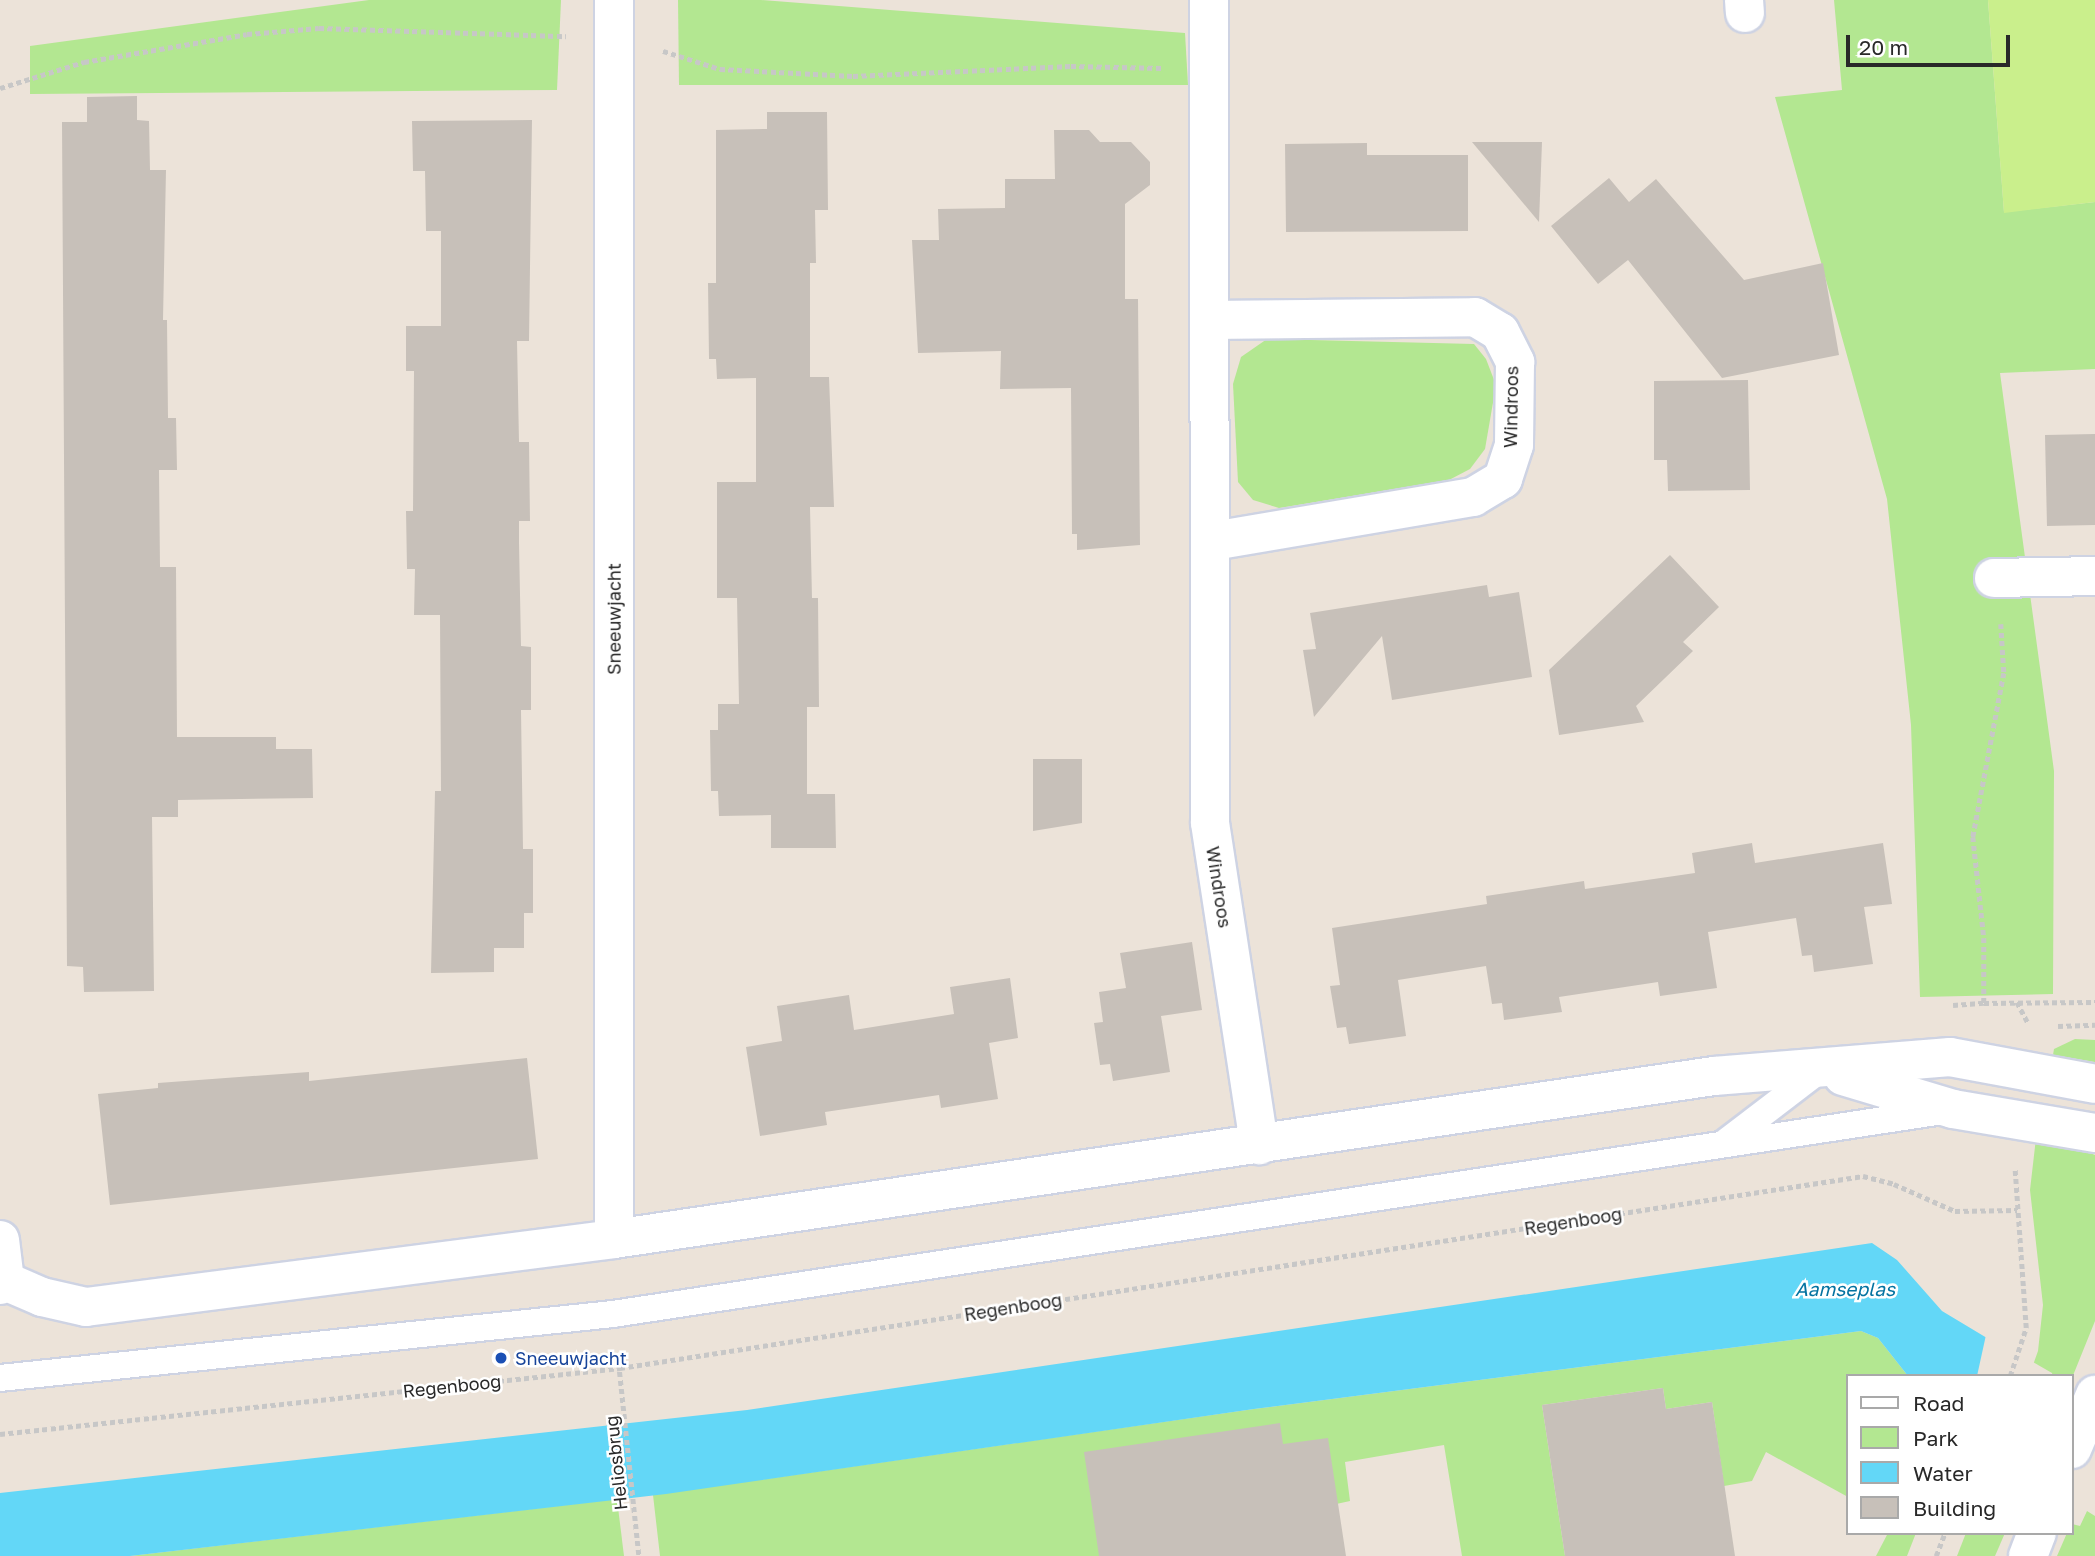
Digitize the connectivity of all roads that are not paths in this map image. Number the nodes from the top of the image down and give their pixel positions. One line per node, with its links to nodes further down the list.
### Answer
1 (1209, 0): 3 (street, Windroos)
2 (614, 18): 13 (street, Sneeuwjacht)
3 (1209, 320): 4 (street, Windroos); 4 (street, Windroos)
4 (1213, 541): 12 (street, Windroos)
5 (2095, 576): 6 (street)
6 (1994, 578)
7 (1821, 1070): 8 (street); 9 (street); 11 (lane); 12 (street)
8 (2095, 1084)
9 (1953, 1109): 10 (street); 11 (lane)
10 (2095, 1133)
11 (1724, 1143): 16 (lane)
12 (1259, 1146): 13 (street)
13 (614, 1239): 15 (street)
14 (0, 1240): 15 (street)
15 (3, 1283)
16 (0, 1378)
17 (2095, 1395): 18 (street)
18 (2074, 1444)
19 (2036, 1535): 20 (street)
20 (2028, 1556)

